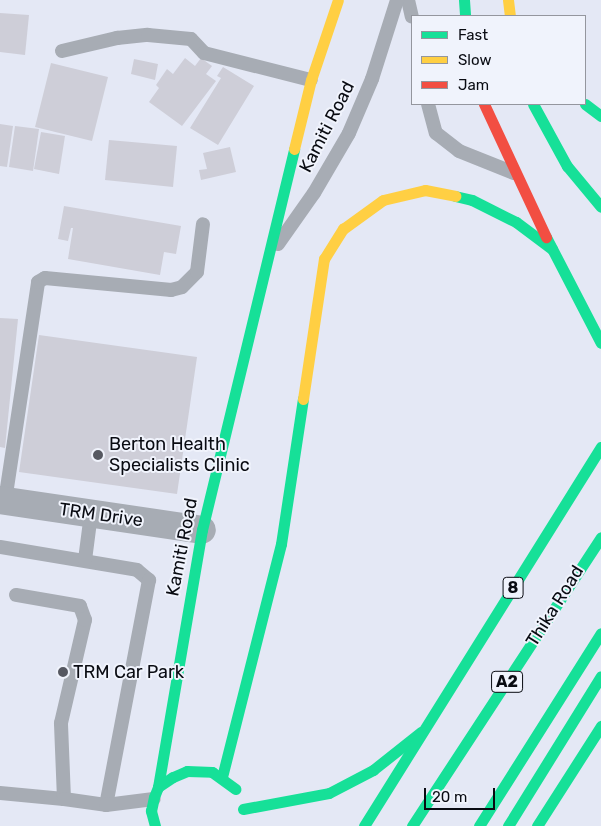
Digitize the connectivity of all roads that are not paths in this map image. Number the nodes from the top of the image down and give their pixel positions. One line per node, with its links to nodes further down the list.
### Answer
1 (338, 0): 10 (main road, Kamiti Road)
2 (397, 0): 20 (lane, Kamiti Road)
3 (408, 0): 6 (lane)
4 (464, 0): 7 (main road)
5 (508, 0): 8 (main road)
6 (411, 15)
7 (465, 15)
8 (510, 15)
9 (62, 51): 10 (lane)
10 (311, 80): 20 (main road, Kamiti Road)
11 (428, 105): 16 (lane)
12 (484, 105): 16 (main road)
13 (533, 105): 17 (main road)
14 (586, 105): 15 (main road)
15 (601, 116)
16 (515, 174): 19 (main road)
17 (601, 207)
18 (203, 224): 23 (lane)
19 (552, 249): 21 (main road); 36 (main road)
20 (268, 259): 25 (main road, Kamiti Road)
21 (601, 343)
22 (601, 447): 33 (main road, 8)
23 (3, 500): 24 (street, TRM Drive)
24 (91, 514): 25 (street, TRM Drive); 28 (lane)
25 (202, 530): 39 (main road, Kamiti Road)
26 (601, 537): 44 (main road, Thika Road / A2)
27 (0, 547): 28 (lane)
28 (85, 560): 40 (lane)
29 (16, 595): 38 (lane)
30 (601, 633): 45 (main road)
31 (601, 676): 34 (main road)
32 (601, 726): 35 (main road)
33 (425, 728): 36 (main road); 43 (main road, 8)
34 (552, 756): 35 (main road); 46 (main road)
35 (571, 769): 47 (main road)
36 (222, 777): 39 (main road)
37 (0, 793): 38 (lane)
38 (64, 799): 40 (lane)
39 (154, 799): 40 (lane); 41 (main road); 42 (main road)
40 (106, 805)
41 (147, 826)
42 (155, 826)
43 (364, 826)
44 (412, 826)
45 (479, 826)
46 (508, 826)
47 (536, 826)

